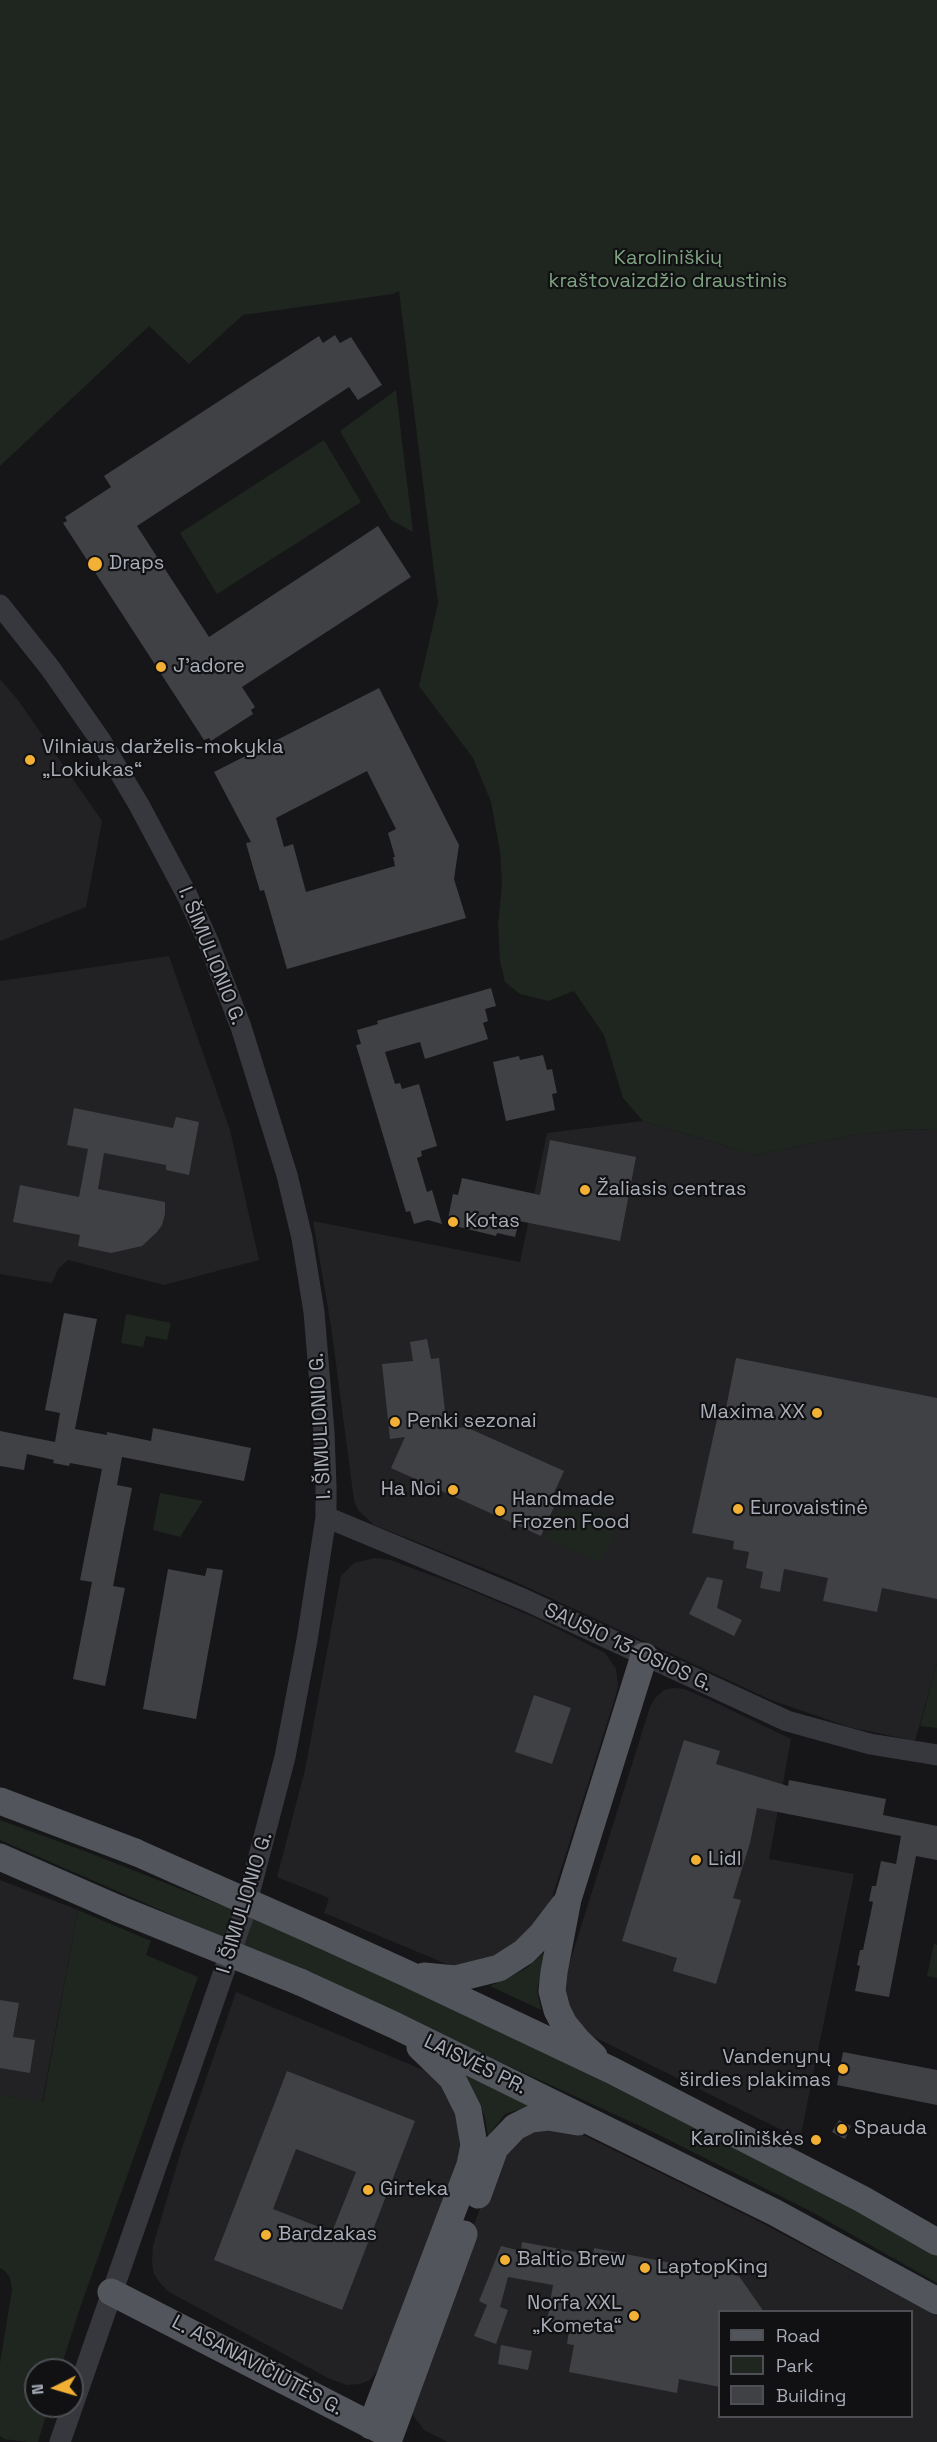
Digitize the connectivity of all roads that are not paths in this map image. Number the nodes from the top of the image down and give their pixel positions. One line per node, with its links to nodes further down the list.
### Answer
1 (0, 605): 2 (street, I. ŠIMULIONIO G.)
2 (326, 1517): 3 (street, SAUSIO 13-OSIOS G.); 13 (street, I. ŠIMULIONIO G.)
3 (644, 1656): 4 (street, SAUSIO 13-OSIOS G.); 7 (main road)
4 (937, 1755)
5 (0, 1802): 8 (main road, bridge)
6 (0, 1857): 9 (main road, LAISVĖS PR., bridge)
7 (568, 1899): 8 (main road); 10 (main road)
8 (408, 1974): 10 (main road)
9 (394, 2025): 11 (main road, LAISVĖS PR.); 15 (main road)
10 (611, 2070): 12 (main road)
11 (605, 2128): 14 (main road, LAISVĖS PR.); 15 (main road)
12 (937, 2242)
13 (111, 2292): 15 (main road, L. ASANAVIČIŪTĖS G.); 16 (street, I. ŠIMULIONIO G.)
14 (937, 2301)
15 (388, 2435)
16 (60, 2442)

